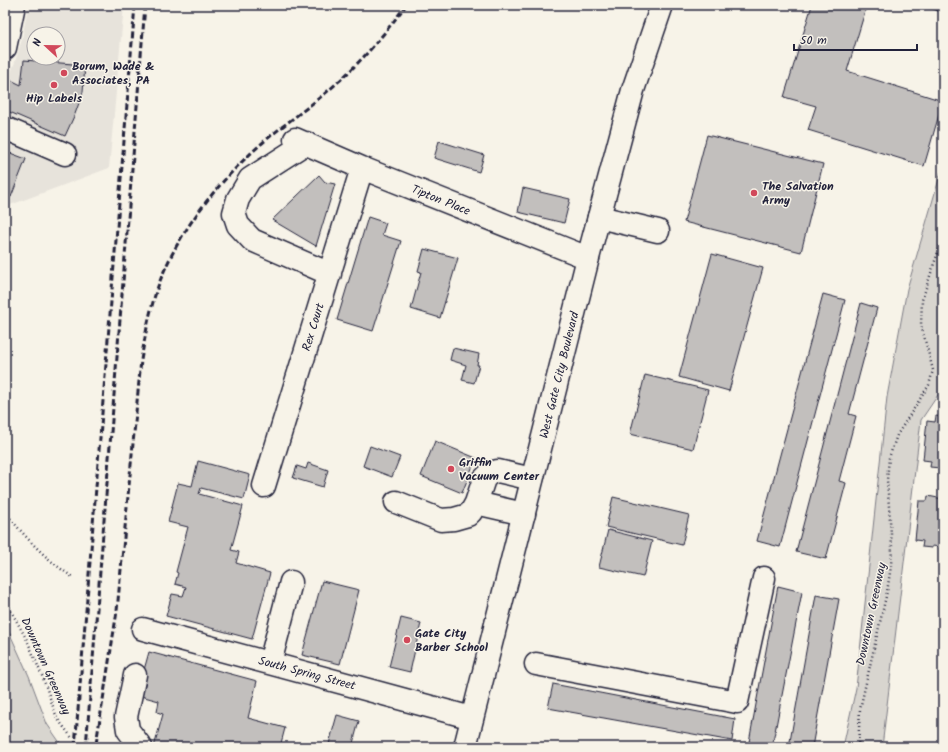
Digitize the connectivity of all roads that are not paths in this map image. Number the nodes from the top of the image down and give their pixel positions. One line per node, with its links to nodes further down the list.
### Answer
1 (14, 5): 3 (street)
2 (662, 5): 7 (street, West Gate City Boulevard)
3 (5, 48)
4 (5, 128): 5 (street)
5 (65, 154)
6 (362, 168): 9 (street, Tipton Place); 10 (street, Rex Court); 10 (street, Tipton Place)
7 (599, 218): 8 (street); 9 (street, West Gate City Boulevard)
8 (658, 231)
9 (588, 258): 11 (street, West Gate City Boulevard)
10 (330, 274): 12 (street, Rex Court)
11 (532, 480): 14 (street); 15 (street, West Gate City Boulevard)
12 (264, 486)
13 (396, 502): 14 (street)
14 (476, 504): 15 (street)
15 (524, 514): 22 (street, West Gate City Boulevard)
16 (764, 578): 20 (street)
17 (291, 582): 19 (street)
18 (143, 628): 19 (street, South Spring Street)
19 (270, 663): 22 (street, South Spring Street)
20 (536, 664)
21 (135, 675): 23 (street)
22 (472, 718): 24 (street, West Gate City Boulevard)
23 (141, 747)
24 (465, 747)

